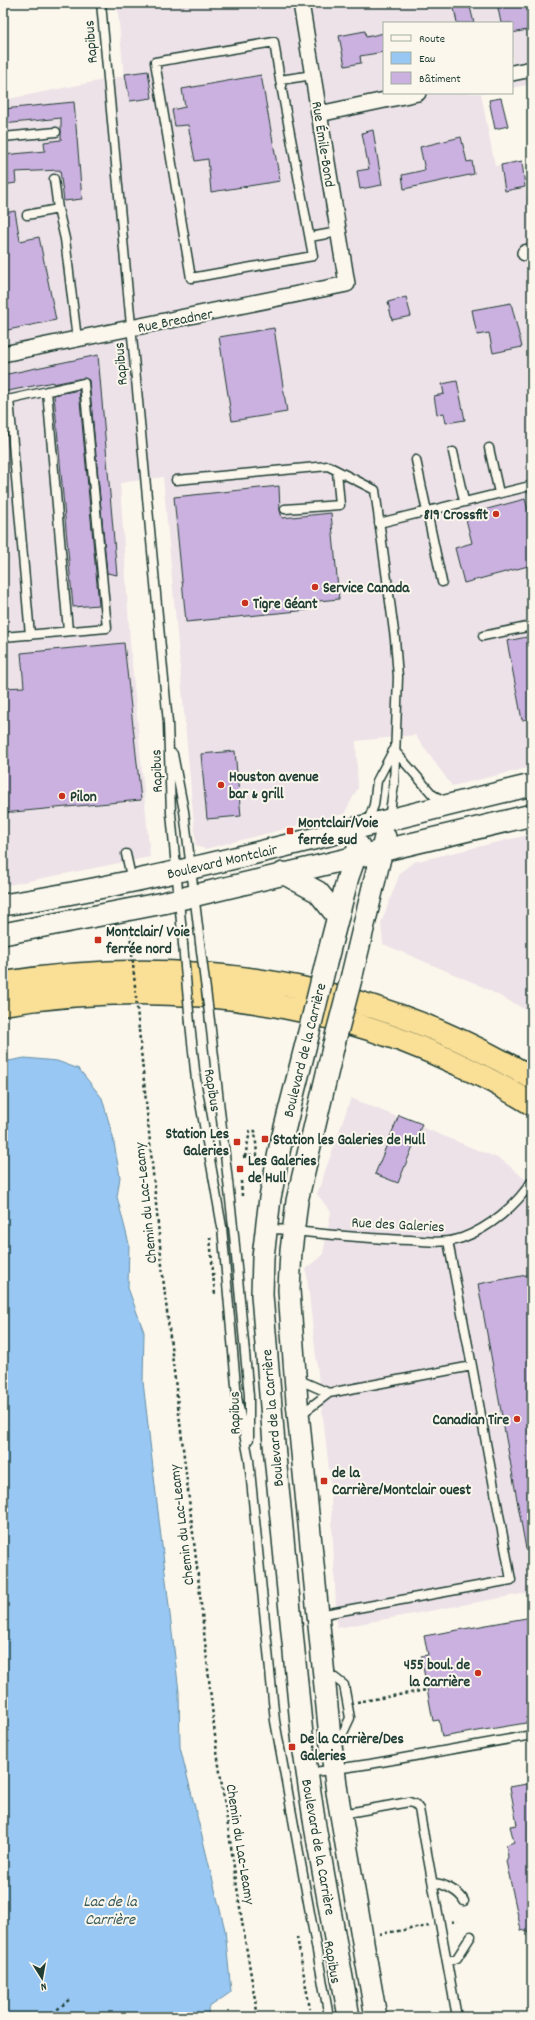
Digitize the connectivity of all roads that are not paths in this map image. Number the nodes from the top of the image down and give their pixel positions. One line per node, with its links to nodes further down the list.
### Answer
1 (101, 3): 17 (lane, Rapibus)
2 (301, 3): 5 (street, Rue Émile-Bond)
3 (532, 69): 4 (street)
4 (513, 73)
5 (313, 75): 6 (lane); 8 (street, Rue Émile-Bond)
6 (280, 80): 15 (lane); 15 (lane)
7 (413, 94): 8 (street)
8 (319, 114): 14 (street, Rue Émile-Bond)
9 (56, 132): 10 (lane)
10 (3, 137)
11 (54, 179): 12 (lane)
12 (58, 209): 13 (lane); 18 (lane)
13 (27, 215)
14 (338, 232): 15 (lane); 16 (street, Rue Émile-Bond)
15 (310, 237)
16 (347, 284): 17 (street, Rue Breadner)
17 (131, 329): 18 (street, Rue Breadner); 39 (lane, Rapibus)
18 (77, 339): 19 (street, Rue Breadner)
19 (3, 354)
20 (47, 391): 21 (lane); 35 (lane); 35 (lane)
21 (6, 400): 36 (lane)
22 (489, 448): 28 (lane)
23 (453, 452): 29 (lane)
24 (416, 460): 31 (lane)
25 (338, 471): 26 (lane); 30 (lane); 32 (lane)
26 (176, 480)
27 (532, 488): 28 (lane)
28 (499, 493): 29 (lane)
29 (464, 501): 31 (lane)
30 (286, 509)
31 (427, 511): 32 (lane); 33 (lane)
32 (379, 523): 40 (lane)
33 (442, 582)
34 (532, 626): 37 (lane)
35 (68, 631): 36 (lane)
36 (30, 635): 38 (lane)
37 (483, 636)
38 (3, 637)
39 (168, 723): 49 (lane, Rapibus); 49 (lane, Rapibus)
40 (394, 750): 42 (lane); 44 (lane); 45 (lane)
41 (532, 785): 42 (main road, Boulevard Montclair)
42 (451, 804): 44 (main road, Boulevard Montclair)
43 (532, 815): 46 (main road, Boulevard Montclair)
44 (388, 821): 45 (main road, Boulevard Montclair); 46 (main road, Boulevard de la Carrière)
45 (366, 826): 48 (main road, Boulevard de la Carrière); 49 (main road, Boulevard Montclair)
46 (383, 849): 48 (main road, Boulevard Montclair); 62 (main road, Boulevard de la Carrière, bridge)
47 (126, 854): 51 (lane)
48 (355, 856): 50 (main road, Boulevard Montclair); 54 (main road, Boulevard de la Carrière)
49 (184, 870): 51 (main road, Boulevard Montclair); 52 (lane, Rapibus); 52 (lane, Rapibus)
50 (283, 873): 52 (main road, Boulevard Montclair); 54 (main road)
51 (132, 882): 53 (main road, Boulevard Montclair)
52 (187, 897): 55 (main road, Boulevard Montclair); 68 (lane, Rapibus, bridge); 68 (lane, Rapibus, bridge)
53 (3, 905)
54 (338, 917): 61 (main road, Boulevard de la Carrière, bridge)
55 (3, 934)
56 (3, 983): 58 (highway)
57 (3, 1004): 59 (highway)
58 (532, 1078)
59 (532, 1104)
60 (532, 1181): 63 (lane, Rue des Galeries)
61 (266, 1228): 62 (lane, Rue des Galeries); 72 (main road, Boulevard de la Carrière)
62 (293, 1231): 63 (lane, Rue des Galeries); 65 (main road, Boulevard de la Carrière)
63 (448, 1241): 64 (lane)
64 (472, 1366): 66 (lane); 69 (lane)
65 (295, 1378): 66 (lane); 67 (main road, Boulevard de la Carrière)
66 (329, 1393): 67 (lane)
67 (299, 1416): 69 (main road, Boulevard de la Carrière)
68 (249, 1460): 78 (lane, Rapibus)
69 (317, 1615): 71 (main road, Boulevard de la Carrière)
70 (532, 1735): 71 (lane)
71 (334, 1770): 72 (lane); 73 (main road, Boulevard de la Carrière)
72 (307, 1774): 79 (main road, Boulevard de la Carrière)
73 (341, 1814): 74 (lane); 80 (main road, Boulevard de la Carrière)
74 (433, 1883): 75 (lane); 77 (lane)
75 (464, 1901)
76 (471, 1936): 77 (lane)
77 (447, 1962): 81 (lane)
78 (329, 2017)
79 (349, 2017)
80 (376, 2017)
81 (457, 2017)

